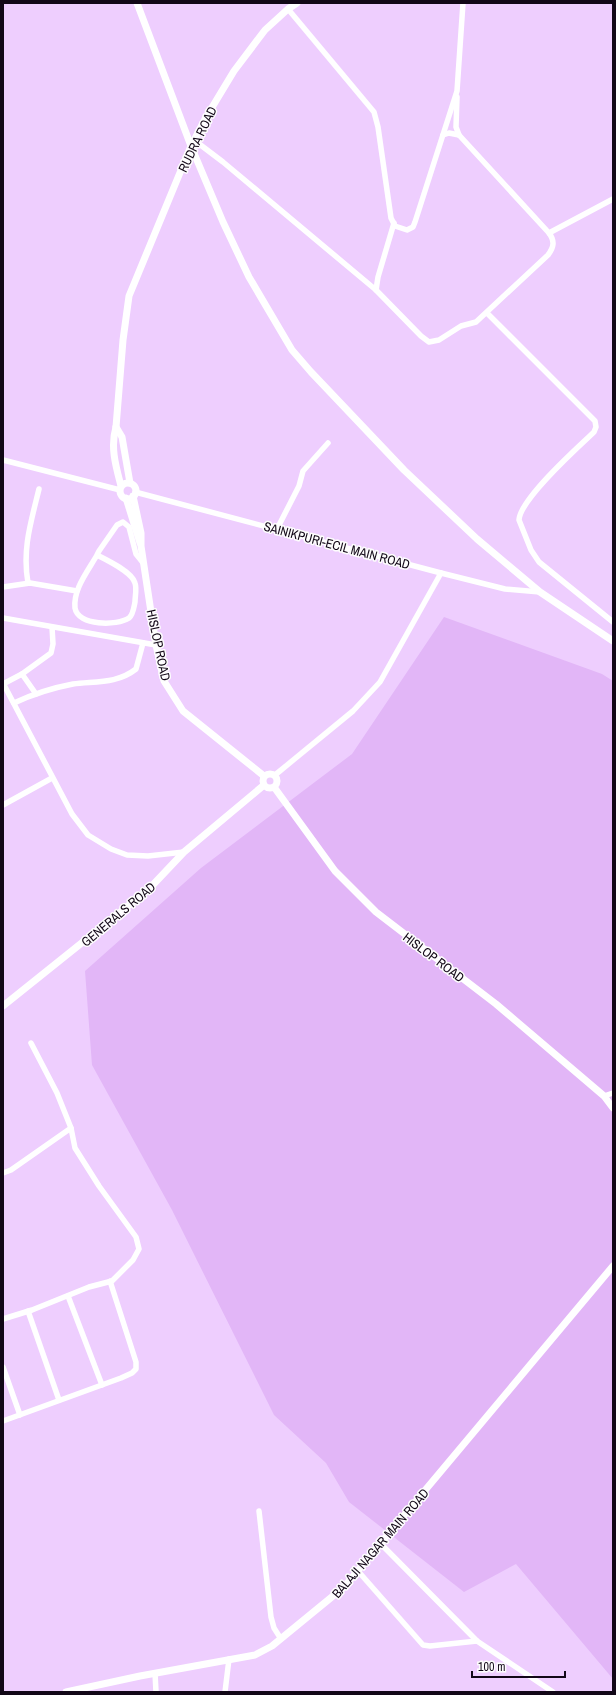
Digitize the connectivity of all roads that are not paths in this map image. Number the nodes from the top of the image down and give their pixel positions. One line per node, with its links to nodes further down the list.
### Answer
1 (137, 3): 8 (street)
2 (297, 3): 4 (street, RUDRA ROAD)
3 (463, 3): 5 (street)
4 (288, 9): 8 (street, RUDRA ROAD); 10 (street)
5 (457, 91): 6 (street); 7 (street)
6 (459, 134): 7 (street); 11 (street)
7 (443, 135): 10 (street)
8 (193, 143): 12 (street); 14 (street, RUDRA ROAD); 30 (street)
9 (613, 199): 11 (street)
10 (394, 223): 12 (street)
11 (549, 233): 13 (street)
12 (376, 290): 13 (street)
13 (487, 313): 32 (street)
14 (116, 427): 17 (street); 18 (street)
15 (328, 442): 22 (street)
16 (3, 460): 18 (street)
17 (130, 483): 18 (street); 20 (street)
18 (120, 488): 21 (street)
19 (39, 489): 27 (street)
20 (134, 494): 21 (street); 22 (street, SAINIKPURI-ECIL MAIN ROAD); 23 (street, HISLOP ROAD)
21 (126, 498): 23 (street)
22 (277, 529): 26 (street, SAINIKPURI-ECIL MAIN ROAD)
23 (141, 546): 25 (street, HISLOP ROAD)
24 (97, 555): 25 (street); 29 (street); 29 (street)
25 (144, 564): 36 (street, HISLOP ROAD)
26 (441, 573): 30 (street, SAINIKPURI-ECIL MAIN ROAD); 41 (street)
27 (28, 584): 28 (street); 29 (street)
28 (3, 587)
29 (77, 591)
30 (540, 592): 34 (street)
31 (3, 618): 33 (street)
32 (613, 622)
33 (52, 627): 35 (street); 37 (street)
34 (613, 641)
35 (143, 643): 36 (street); 39 (street)
36 (156, 645): 42 (street, HISLOP ROAD)
37 (22, 674): 38 (street); 39 (street)
38 (3, 683): 40 (street)
39 (36, 694): 40 (street)
40 (14, 703): 43 (street)
41 (275, 775): 42 (street); 45 (street)
42 (264, 776): 44 (street)
43 (52, 778): 46 (street); 47 (street)
44 (264, 785): 45 (street); 47 (street, GENERALS ROAD)
45 (274, 787): 51 (street, HISLOP ROAD)
46 (3, 805)
47 (184, 852): 48 (street, GENERALS ROAD)
48 (3, 1006)
49 (31, 1043): 53 (street)
50 (613, 1093): 51 (street)
51 (604, 1096): 52 (street, HISLOP ROAD)
52 (613, 1108)
53 (71, 1128): 54 (street); 56 (street)
54 (3, 1173)
55 (613, 1266): 66 (street, BALAJI NAGAR MAIN ROAD)
56 (110, 1281): 57 (street); 61 (street)
57 (68, 1296): 58 (street); 61 (street)
58 (28, 1311): 59 (street); 62 (street)
59 (3, 1319)
60 (3, 1367): 63 (street)
61 (102, 1385): 62 (street)
62 (59, 1400): 63 (street)
63 (20, 1415): 64 (street)
64 (3, 1421)
65 (259, 1512): 68 (street)
66 (381, 1544): 67 (street, BALAJI NAGAR MAIN ROAD); 69 (street)
67 (358, 1571): 68 (street, BALAJI NAGAR MAIN ROAD); 69 (street)
68 (280, 1639): 70 (street, BALAJI NAGAR MAIN ROAD)
69 (477, 1641): 75 (street)
70 (229, 1659): 71 (street, BALAJI NAGAR MAIN ROAD); 74 (street)
71 (155, 1673): 72 (street, BALAJI NAGAR MAIN ROAD); 73 (street)
72 (66, 1692)
73 (156, 1692)
74 (225, 1692)
75 (553, 1692)

